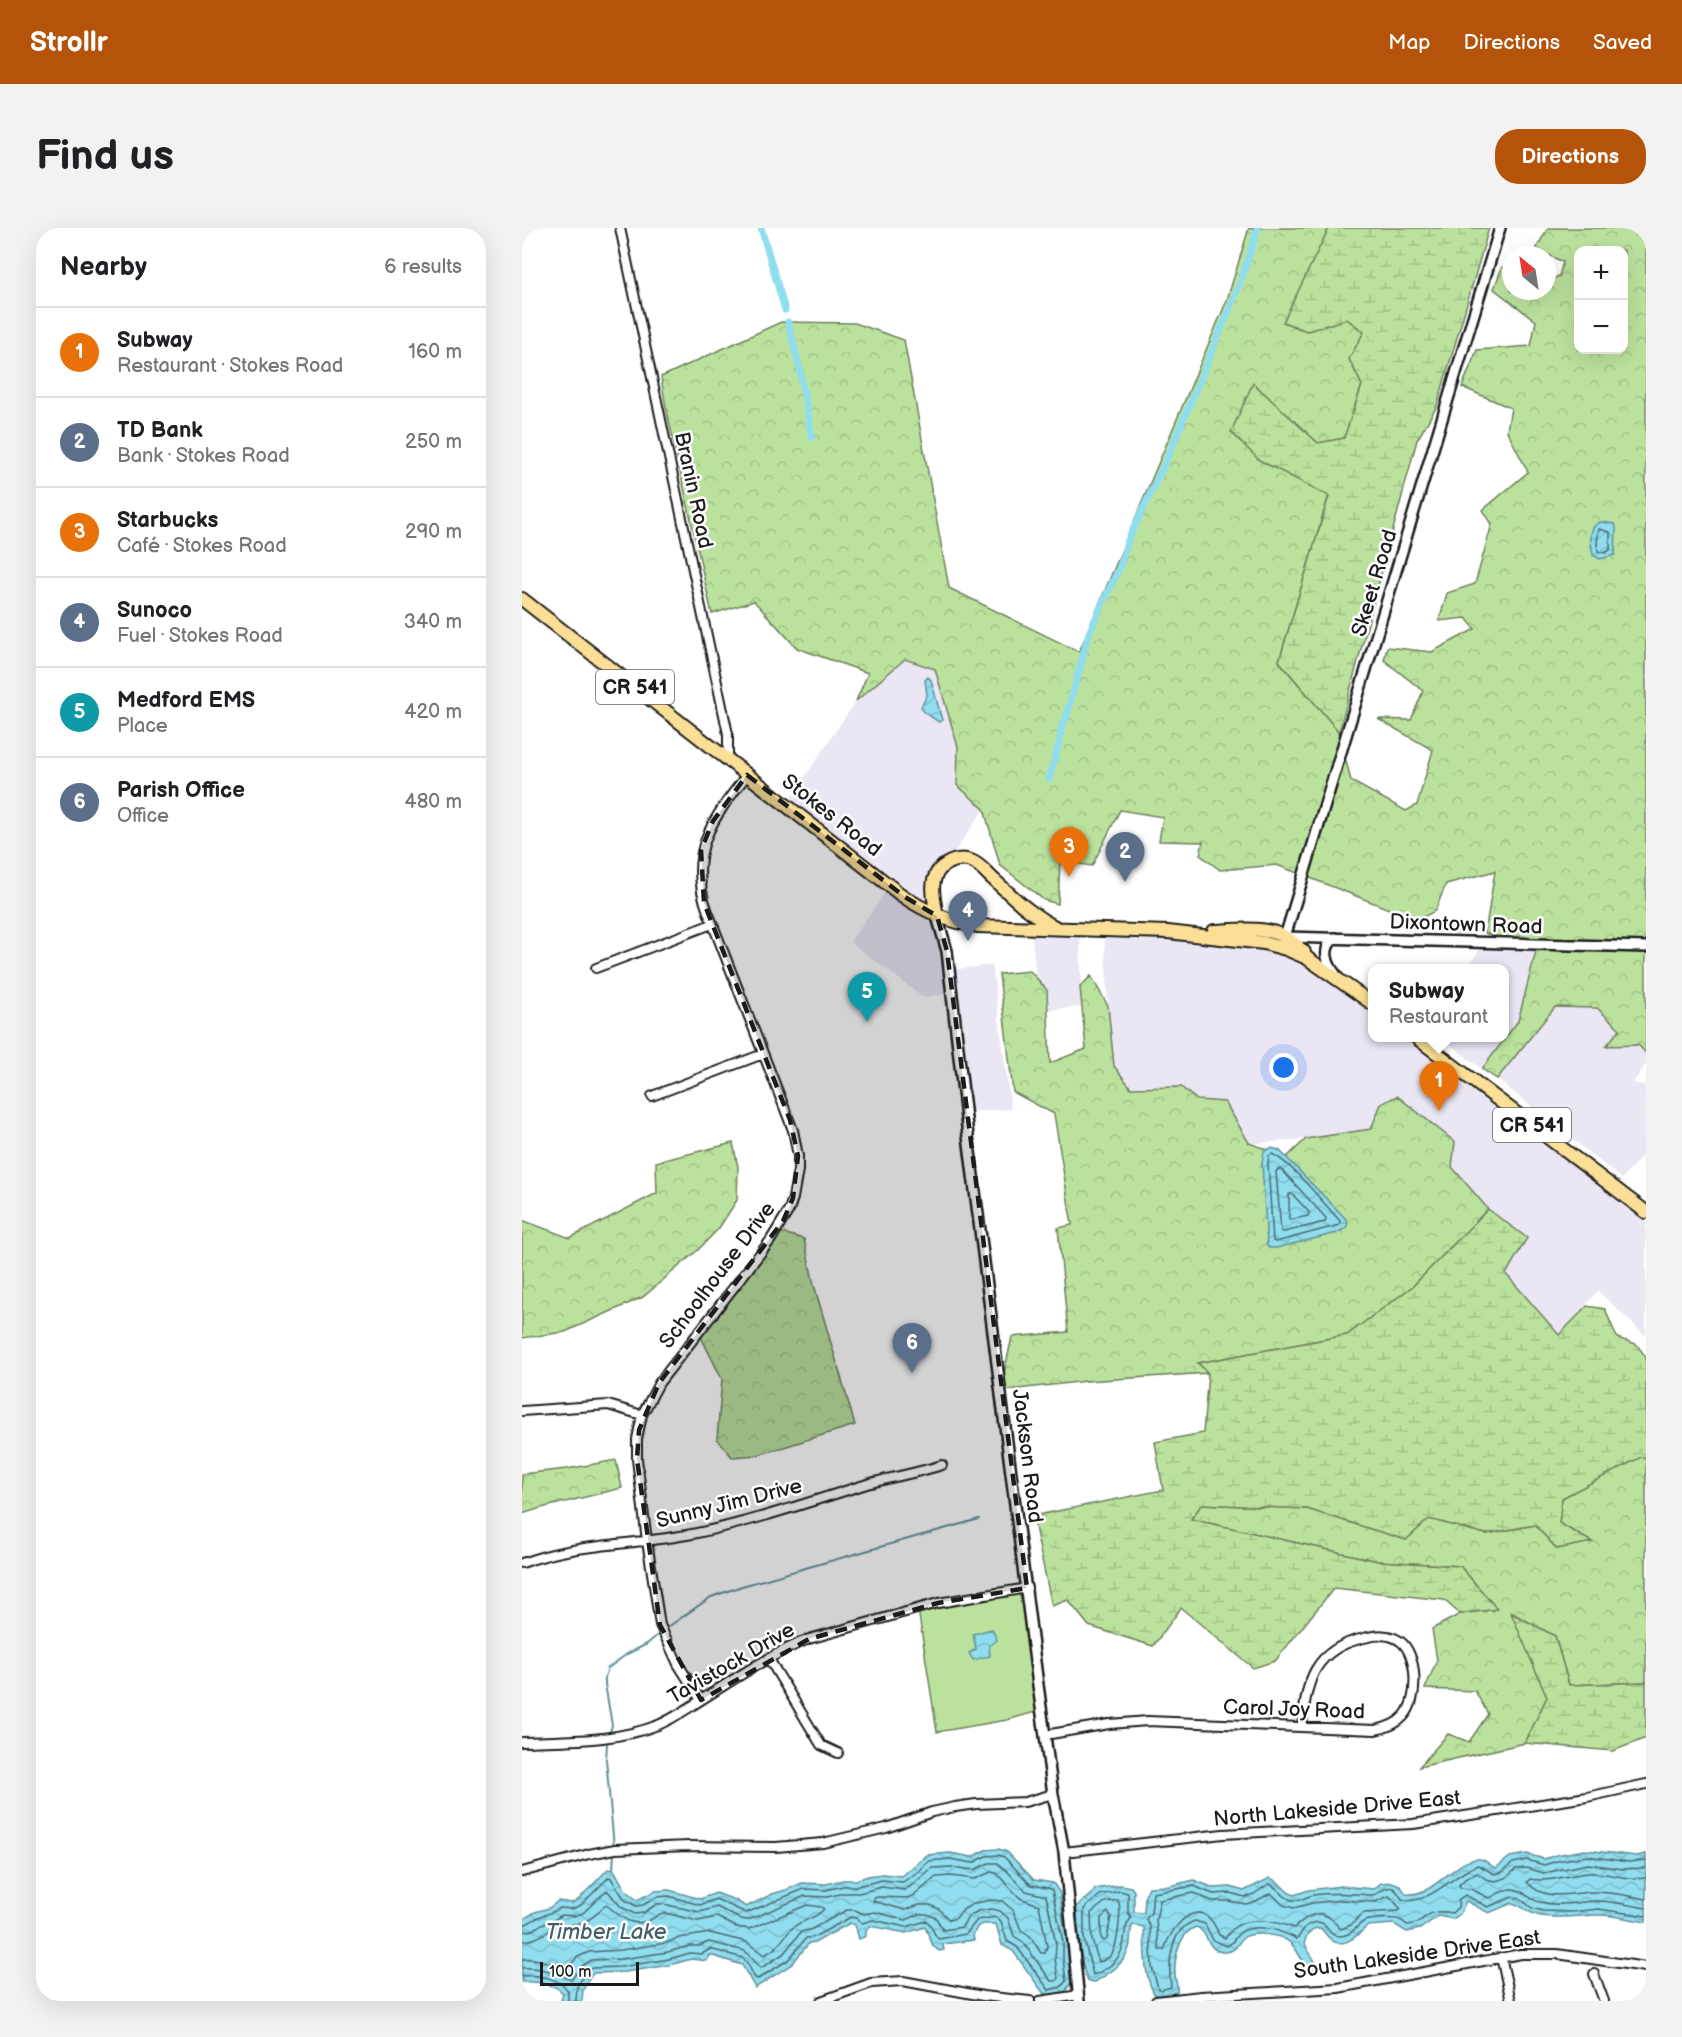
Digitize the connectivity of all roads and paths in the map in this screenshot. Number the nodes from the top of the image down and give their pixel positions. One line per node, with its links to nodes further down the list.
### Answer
1 (620, 228): 4 (street, Branin Road)
2 (1500, 228): 11 (street, Skeet Road)
3 (522, 599): 4 (main road, Stokes Road / CR 541)
4 (728, 759): 5 (main road, Stokes Road / CR 541)
5 (747, 775): 6 (main road, Stokes Road / CR 541); 7 (street, Schoolhouse Drive)
6 (937, 916): 8 (main road, Stokes Road / CR 541); 8 (main road); 25 (street, Jackson Road)
7 (712, 924): 13 (street); 17 (street, Schoolhouse Drive)
8 (1059, 929): 9 (main road, Stokes Road / CR 541)
9 (1168, 932): 11 (main road, Stokes Road / CR 541); 11 (main road, Stokes Road / CR 541)
10 (1335, 938): 11 (street, Dixontown Road); 12 (street, Dixontown Road); 14 (street)
11 (1283, 942): 14 (main road, Stokes Road / CR 541)
12 (1646, 946)
13 (596, 968)
14 (1342, 981): 15 (main road, Stokes Road / CR 541)
15 (1368, 1000)
16 (1422, 1042): 19 (main road, CR 541)
17 (763, 1054): 18 (street); 21 (street, Schoolhouse Drive)
18 (652, 1096)
19 (1646, 1212)
20 (522, 1411): 21 (street)
21 (642, 1415): 23 (street, Schoolhouse Drive)
22 (942, 1466): 23 (street, Sunny Jim Drive)
23 (647, 1541): 24 (street, Sunny Jim Drive); 27 (street, Schoolhouse Drive)
24 (522, 1563)
25 (1027, 1588): 26 (street, Tavistock Drive); 29 (street, Jackson Road)
26 (769, 1659): 27 (street, Tavistock Drive); 31 (street)
27 (701, 1700): 30 (street, Tavistock Drive)
28 (1302, 1726): 28 (street, Carol Joy Road); 29 (street, Carol Joy Road)
29 (1046, 1735): 33 (street, Jackson Road)
30 (522, 1742)
31 (838, 1753)
32 (1646, 1784): 34 (street, North Lakeside Drive East)
33 (1053, 1794): 34 (street, Jackson Road); 35 (street)
34 (1064, 1852): 40 (street, Jackson Road)
35 (522, 1872)
36 (1501, 1957): 37 (street, South Lakeside Drive East); 39 (street, South Lakeside Drive East); 45 (street)
37 (1646, 1967)
38 (1594, 1974): 46 (street)
39 (1235, 1997): 41 (street, South Lakeside Drive East)
40 (1079, 1998): 44 (street)
41 (1163, 2000)
42 (820, 2001): 43 (street)
43 (1030, 2001)
44 (1040, 2001)
45 (1511, 2001)
46 (1604, 2001)

